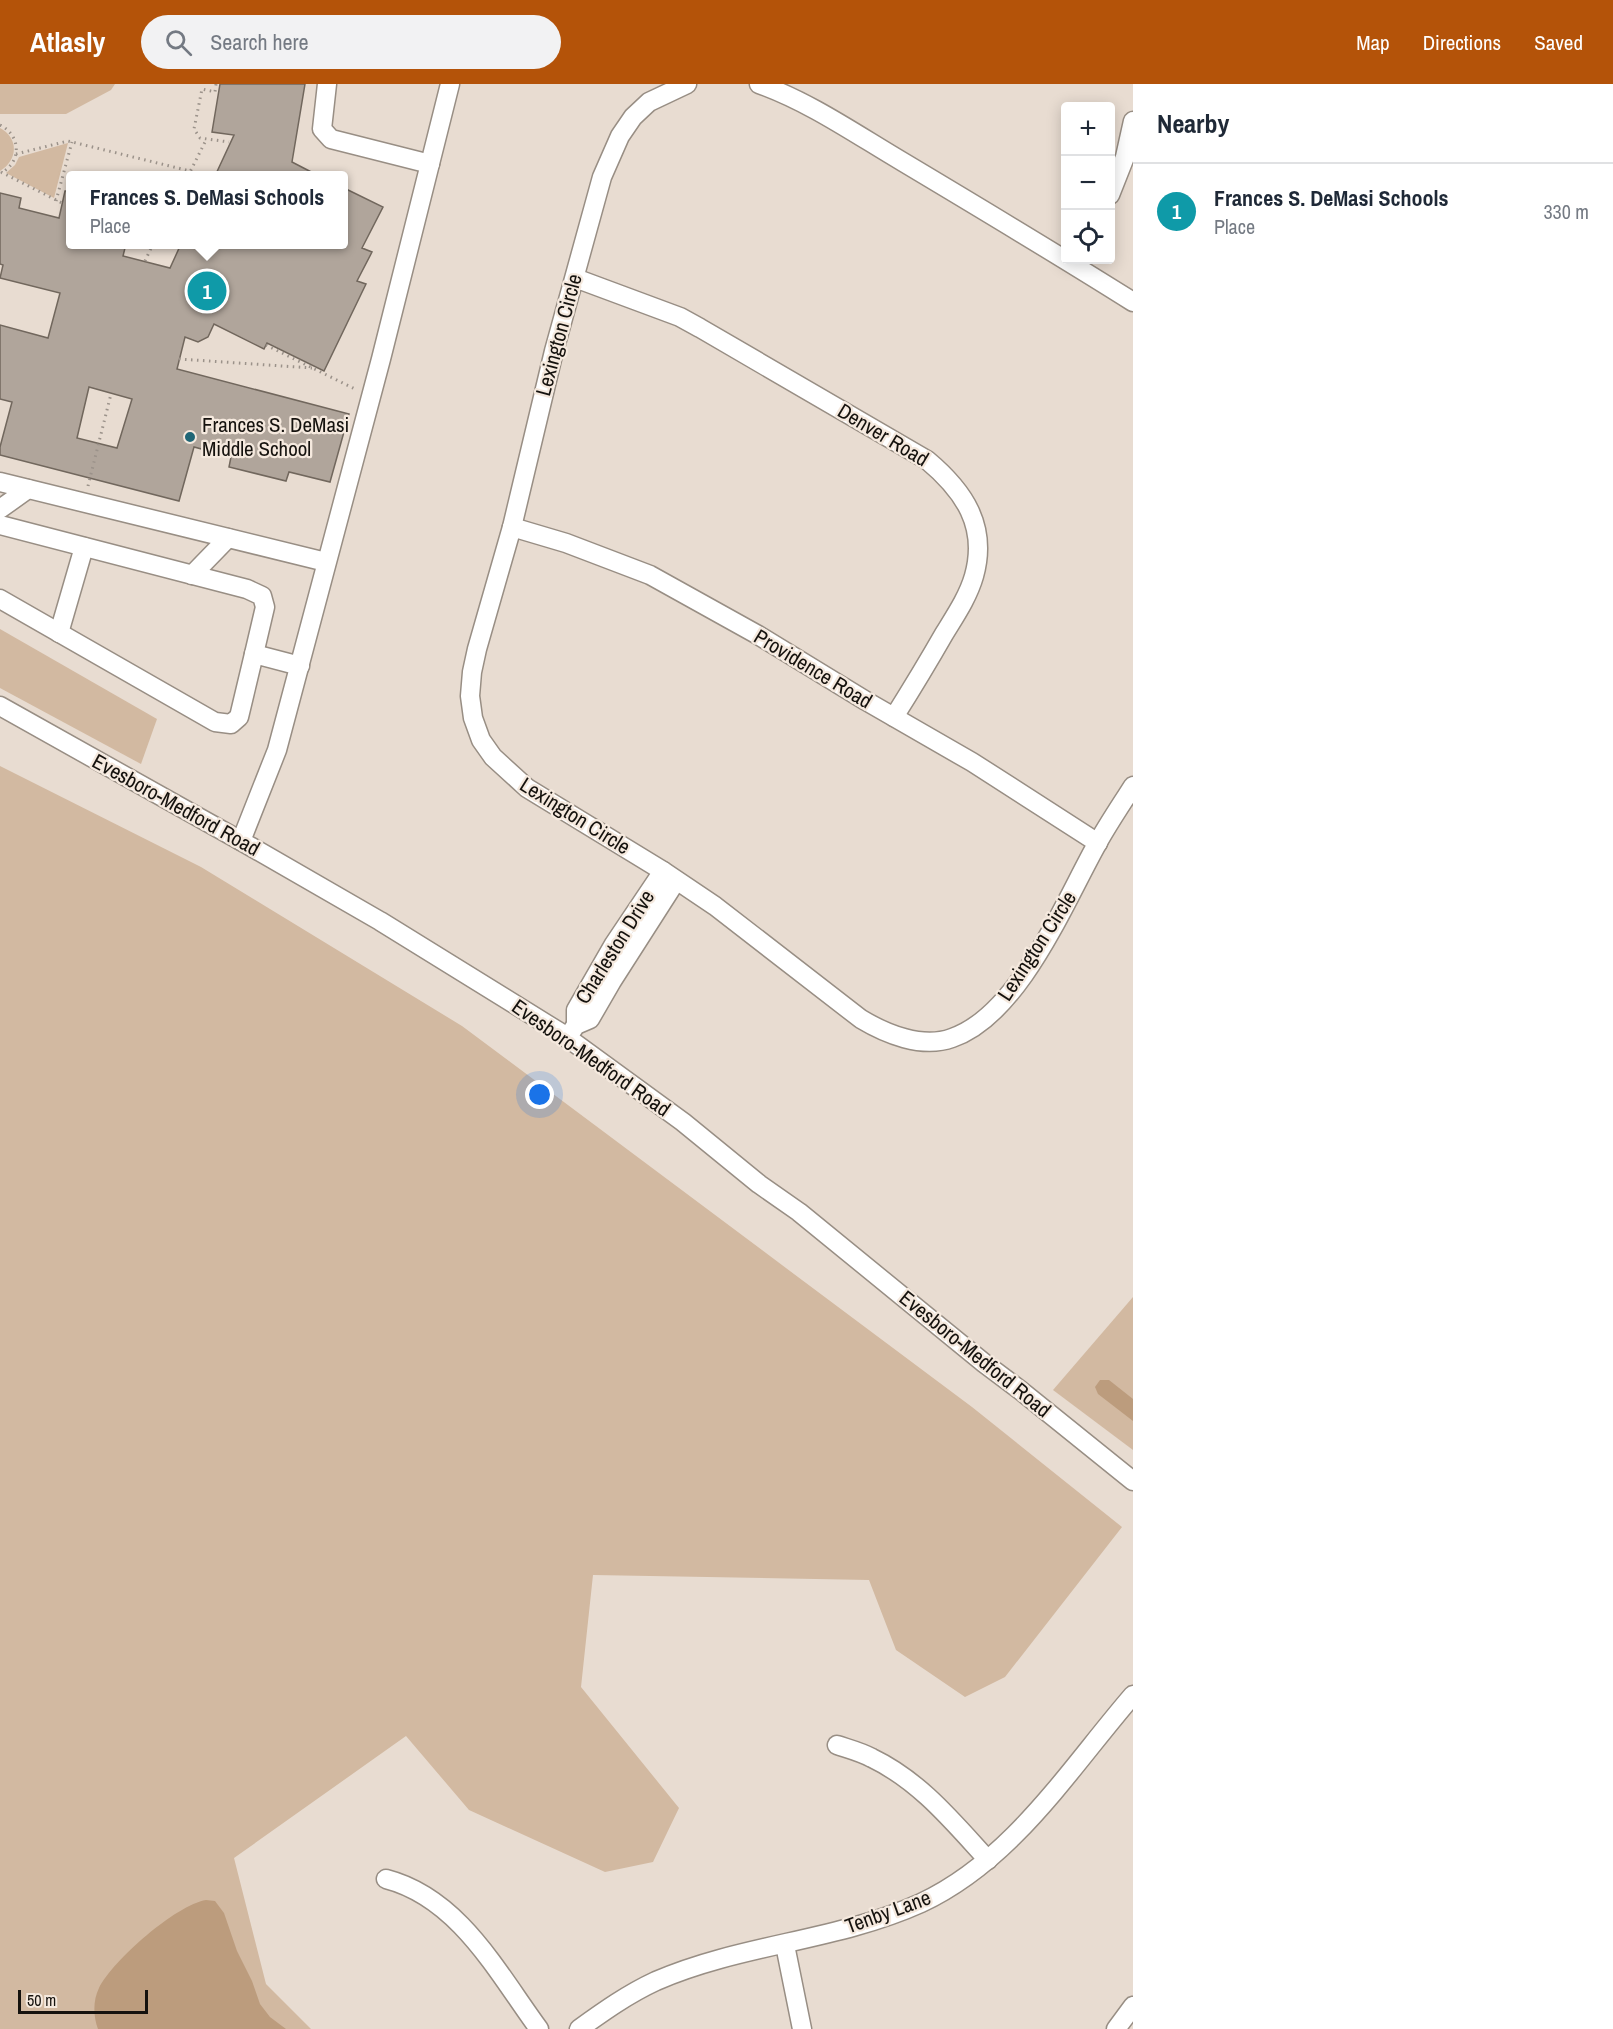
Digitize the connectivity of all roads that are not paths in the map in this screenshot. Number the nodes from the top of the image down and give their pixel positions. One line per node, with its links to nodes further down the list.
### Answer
1 (327, 84): 6 (street)
2 (450, 84): 6 (street)
3 (759, 84): 8 (street)
4 (674, 86): 10 (street, Lexington Circle)
5 (1133, 121): 7 (street)
6 (430, 164): 19 (street)
7 (1115, 182)
8 (1061, 255)
9 (1076, 264): 11 (street)
10 (574, 278): 16 (street, Lexington Circle); 26 (street, Denver Road)
11 (1133, 302)
12 (0, 482): 13 (street)
13 (28, 489): 14 (street); 17 (street)
14 (0, 509)
15 (0, 525): 18 (street)
16 (512, 527): 26 (street, Providence Road); 30 (street, Lexington Circle)
17 (228, 538): 19 (street); 20 (street)
18 (84, 547): 20 (street); 22 (street)
19 (326, 562): 24 (street)
20 (192, 575): 23 (street)
21 (0, 599): 22 (street)
22 (59, 633): 23 (street)
23 (254, 654): 24 (street)
24 (300, 666): 28 (street)
25 (0, 706): 28 (street, Evesboro-Medford Road)
26 (894, 717): 29 (street, Providence Road)
27 (1133, 786): 29 (street, Lexington Circle)
28 (241, 841): 31 (street, Evesboro-Medford Road)
29 (1098, 843): 30 (street, Lexington Circle)
30 (670, 876): 31 (street, Charleston Drive)
31 (571, 1032): 32 (street, Evesboro-Medford Road)
32 (1133, 1481)
33 (1133, 1695): 35 (street, Tenby Lane)
34 (837, 1745): 35 (street)
35 (988, 1860): 37 (street, Tenby Lane)
36 (386, 1879): 39 (street)
37 (785, 1945): 40 (street, Tenby Lane); 41 (street)
38 (1133, 2006): 42 (street)
39 (539, 2029)
40 (579, 2029)
41 (802, 2029)
42 (1116, 2029)

